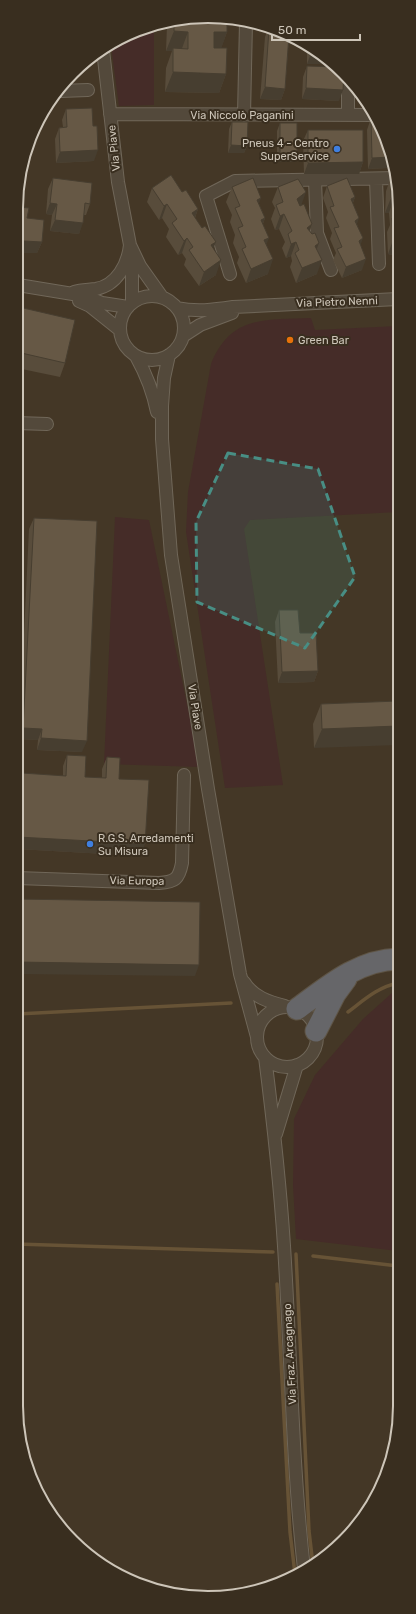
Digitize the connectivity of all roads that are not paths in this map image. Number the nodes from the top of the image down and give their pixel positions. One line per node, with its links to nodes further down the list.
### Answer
1 (246, 27): 8 (street)
2 (104, 55): 6 (street, Via Piave)
3 (348, 87): 7 (street)
4 (88, 90): 5 (street)
5 (65, 91)
6 (110, 114): 8 (street, Via Niccolò Paganini); 13 (street, Via Piave)
7 (348, 114): 8 (street, Via Niccolò Paganini); 9 (street, Via Niccolò Paganini)
8 (244, 115)
9 (367, 115)
10 (390, 178): 11 (street)
11 (376, 179): 12 (street); 14 (street)
12 (315, 180): 15 (street); 16 (street)
13 (130, 250): 18 (street); 19 (street, Via Piave); 22 (street)
14 (379, 264)
15 (331, 270)
16 (230, 274)
17 (23, 286): 18 (street)
18 (65, 294): 22 (street); 24 (street)
19 (162, 297): 22 (street); 23 (street, Via Piave)
20 (393, 299): 21 (street, Via Pietro Nenni)
21 (276, 304): 23 (street, Via Pietro Nenni); 25 (street, Via Pietro Nenni)
22 (130, 305): 24 (street)
23 (177, 308): 25 (street)
24 (120, 330): 27 (street, Via Piave)
25 (183, 336): 26 (street, Via Piave)
26 (169, 355): 27 (street); 30 (street, Via Piave)
27 (136, 356): 30 (street, Via Piave)
28 (23, 423): 29 (street)
29 (47, 424)
30 (162, 438): 35 (street, Via Piave)
31 (184, 775): 32 (street, Via Europa)
32 (23, 878)
33 (393, 959): 34 (highway)
34 (353, 971): 36 (highway); 37 (highway)
35 (240, 974): 36 (street, Via Piave); 38 (street, Via Piave)
36 (292, 1008): 37 (street, Via Piave); 38 (street)
37 (316, 1031): 40 (street)
38 (257, 1037): 39 (street, Via Piave)
39 (265, 1057): 40 (street); 41 (street, Via Fraz. Arcagnago)
40 (297, 1065): 41 (street)
41 (275, 1139): 42 (street, Via Fraz. Arcagnago)
42 (303, 1564)

